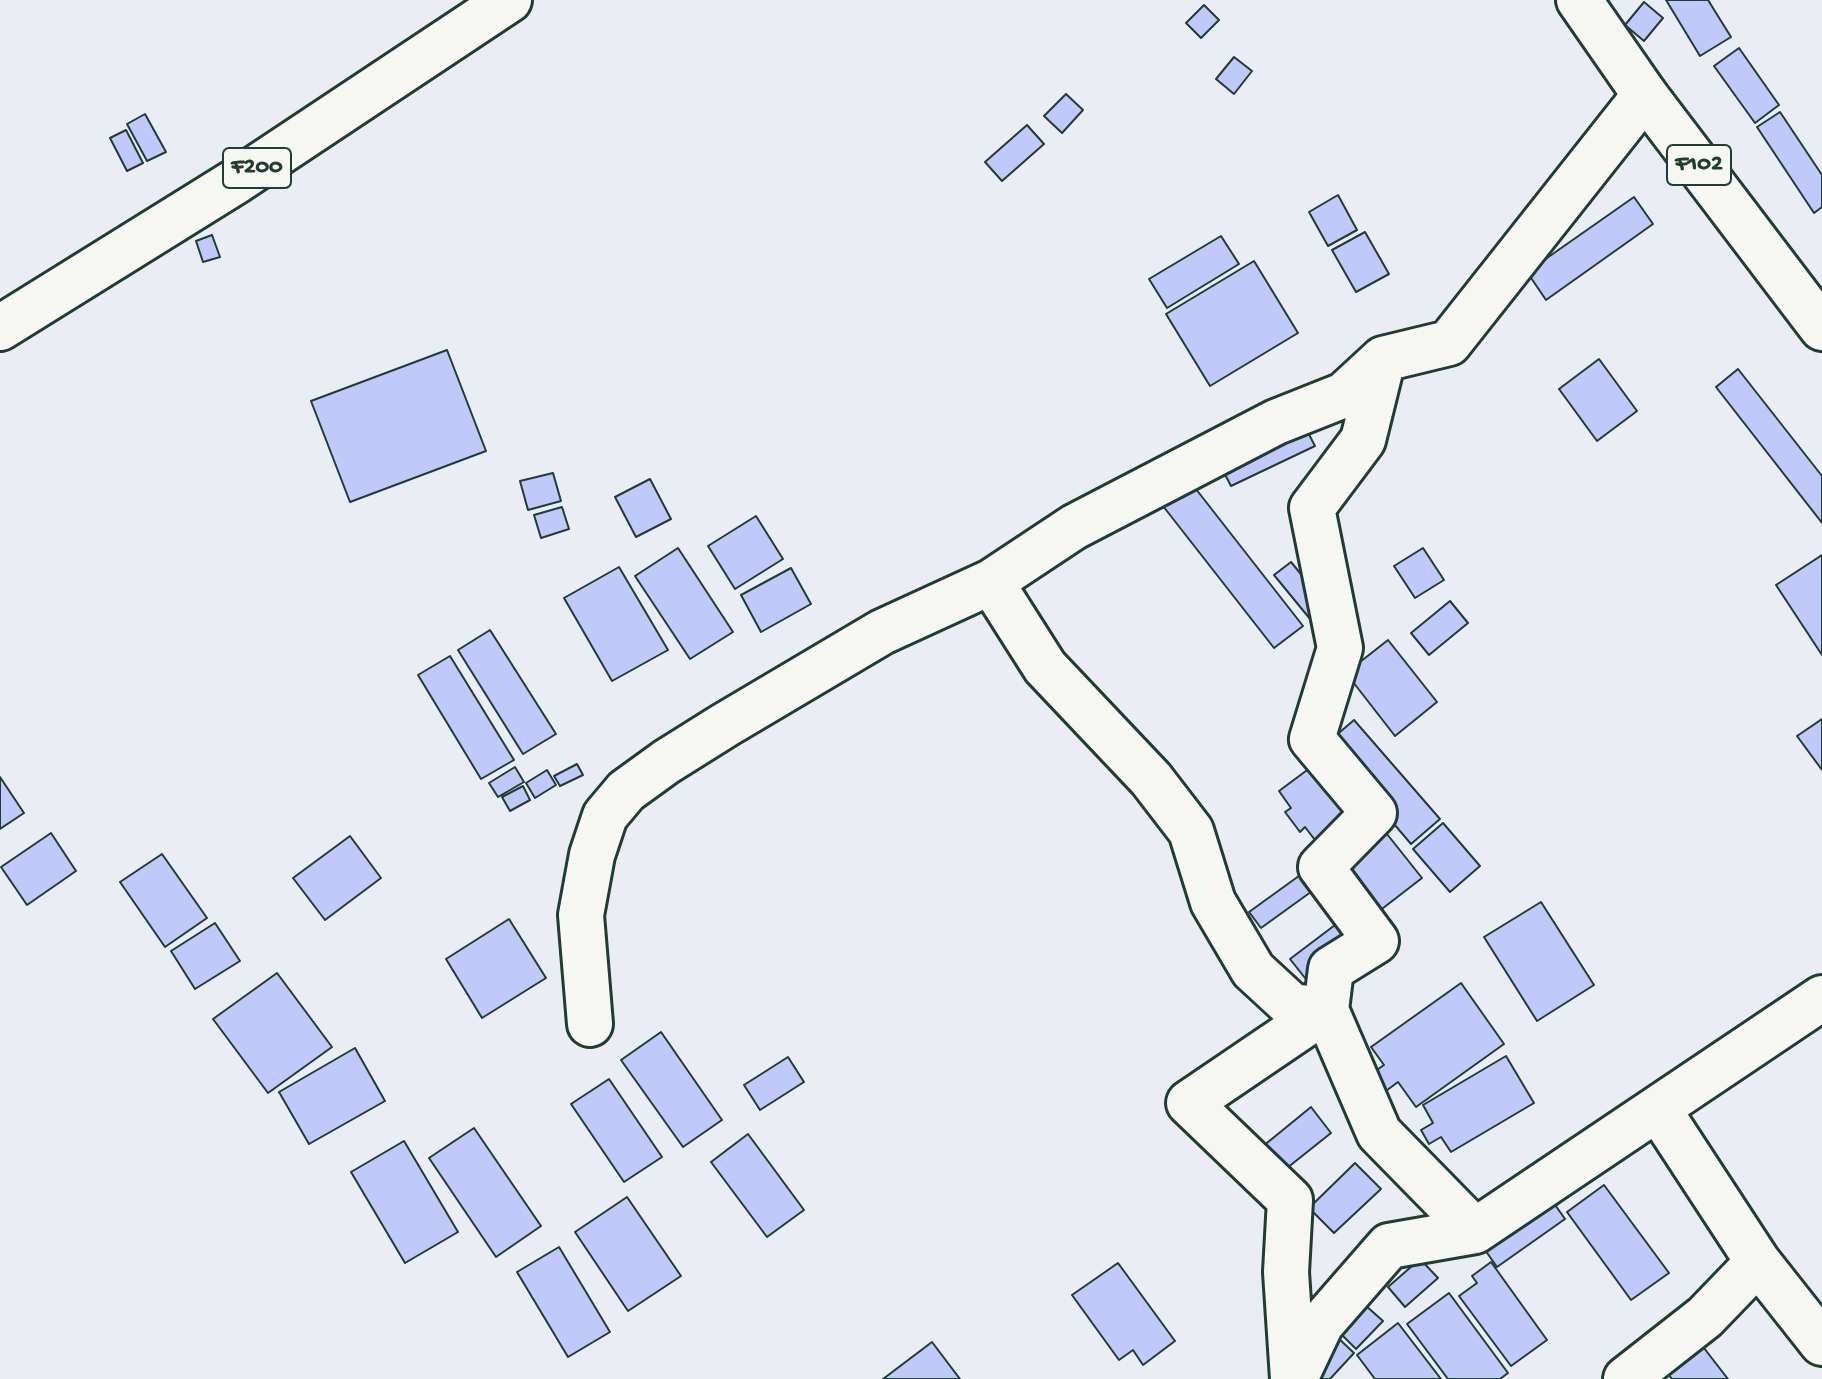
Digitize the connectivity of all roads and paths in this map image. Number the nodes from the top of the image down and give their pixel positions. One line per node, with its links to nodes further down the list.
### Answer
1 (509, 0): 4 (street, F200)
2 (1579, 0): 3 (street, F102)
3 (1645, 95): 5 (street, F102); 6 (street)
4 (0, 328)
5 (1822, 328)
6 (1383, 359): 7 (street); 9 (street)
7 (991, 582): 9 (street); 10 (street)
8 (1822, 998): 11 (street)
9 (1326, 1010): 12 (street); 15 (street)
10 (590, 1024)
11 (1658, 1109): 12 (street); 13 (street)
12 (1475, 1231): 15 (street)
13 (1758, 1262): 14 (street); 16 (street)
14 (1822, 1343)
15 (1294, 1379)
16 (1626, 1379)

